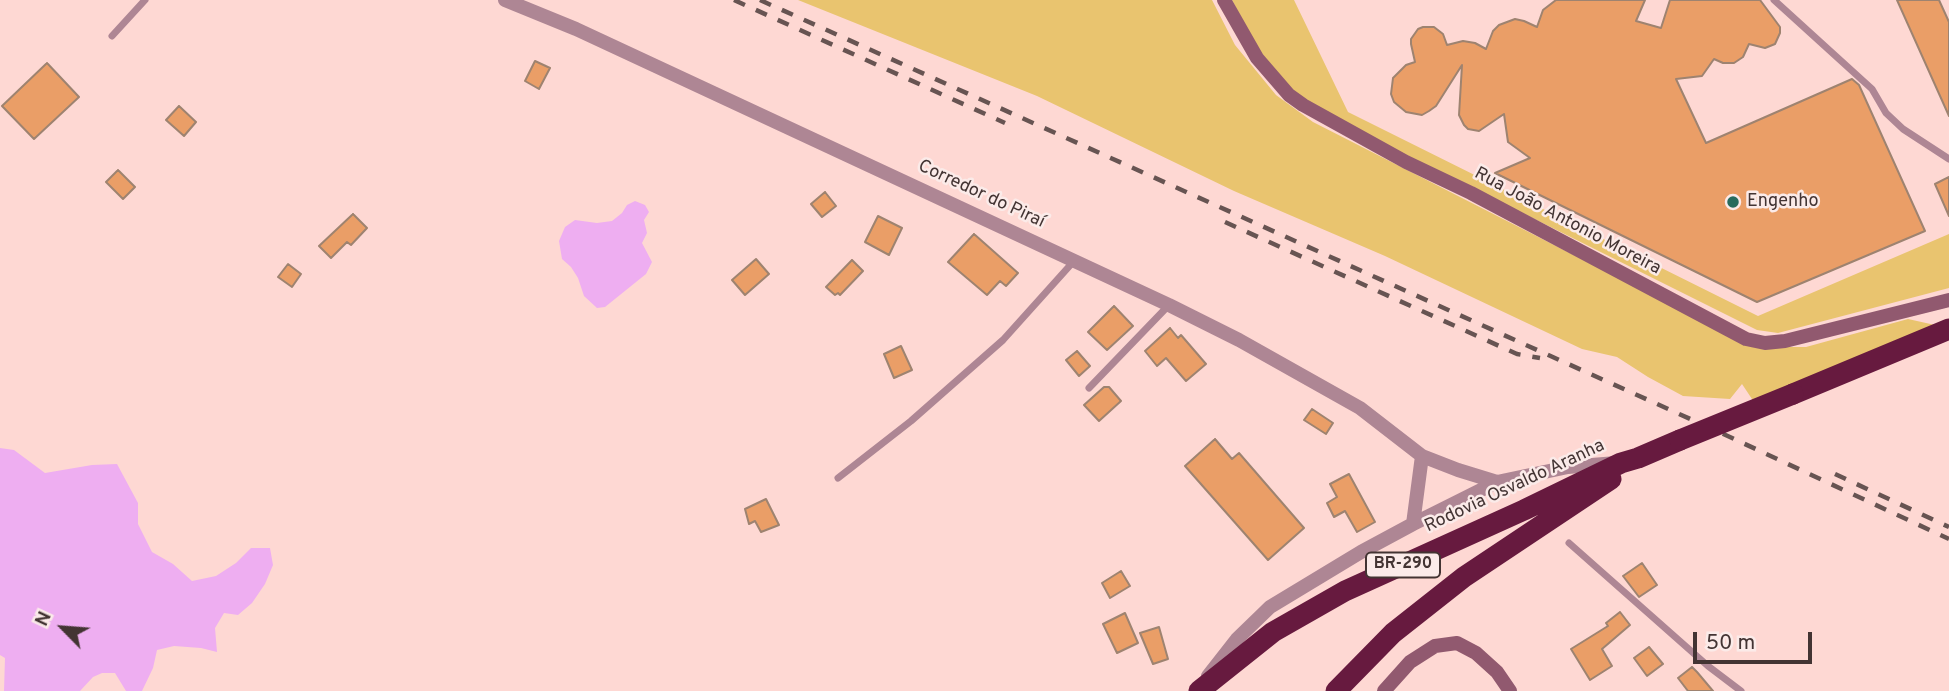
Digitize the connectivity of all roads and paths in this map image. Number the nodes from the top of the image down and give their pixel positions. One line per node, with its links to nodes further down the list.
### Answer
1 (145, 0): 5 (lane)
2 (505, 0): 7 (street, Corredor do Piraí)
3 (1224, 0): 8 (main road, Rua João Antonio Moreira)
4 (1774, 0): 6 (lane)
5 (113, 36)
6 (1949, 159)
7 (1076, 259): 9 (street, Corredor do Piraí); 15 (lane)
8 (1943, 301): 10 (main road)
9 (1169, 305): 12 (lane); 13 (street, Corredor do Piraí)
10 (1949, 313)
11 (1949, 329): 14 (highway, Rodovia Osvaldo Aranha / BR-290, bridge)
12 (1089, 388)
13 (1422, 456): 16 (street, Corredor do Piraí); 17 (street)
14 (1629, 461): 16 (street); 19 (highway, Rodovia Osvaldo Aranha / BR-290); 20 (highway, Rodovia Osvaldo Aranha / BR-290)
15 (838, 478)
16 (1497, 482): 17 (street)
17 (1413, 524): 19 (street)
18 (1569, 543): 23 (lane)
19 (1198, 691)
20 (1336, 691)
21 (1384, 691): 22 (main road)
22 (1510, 691)
23 (1741, 691)

